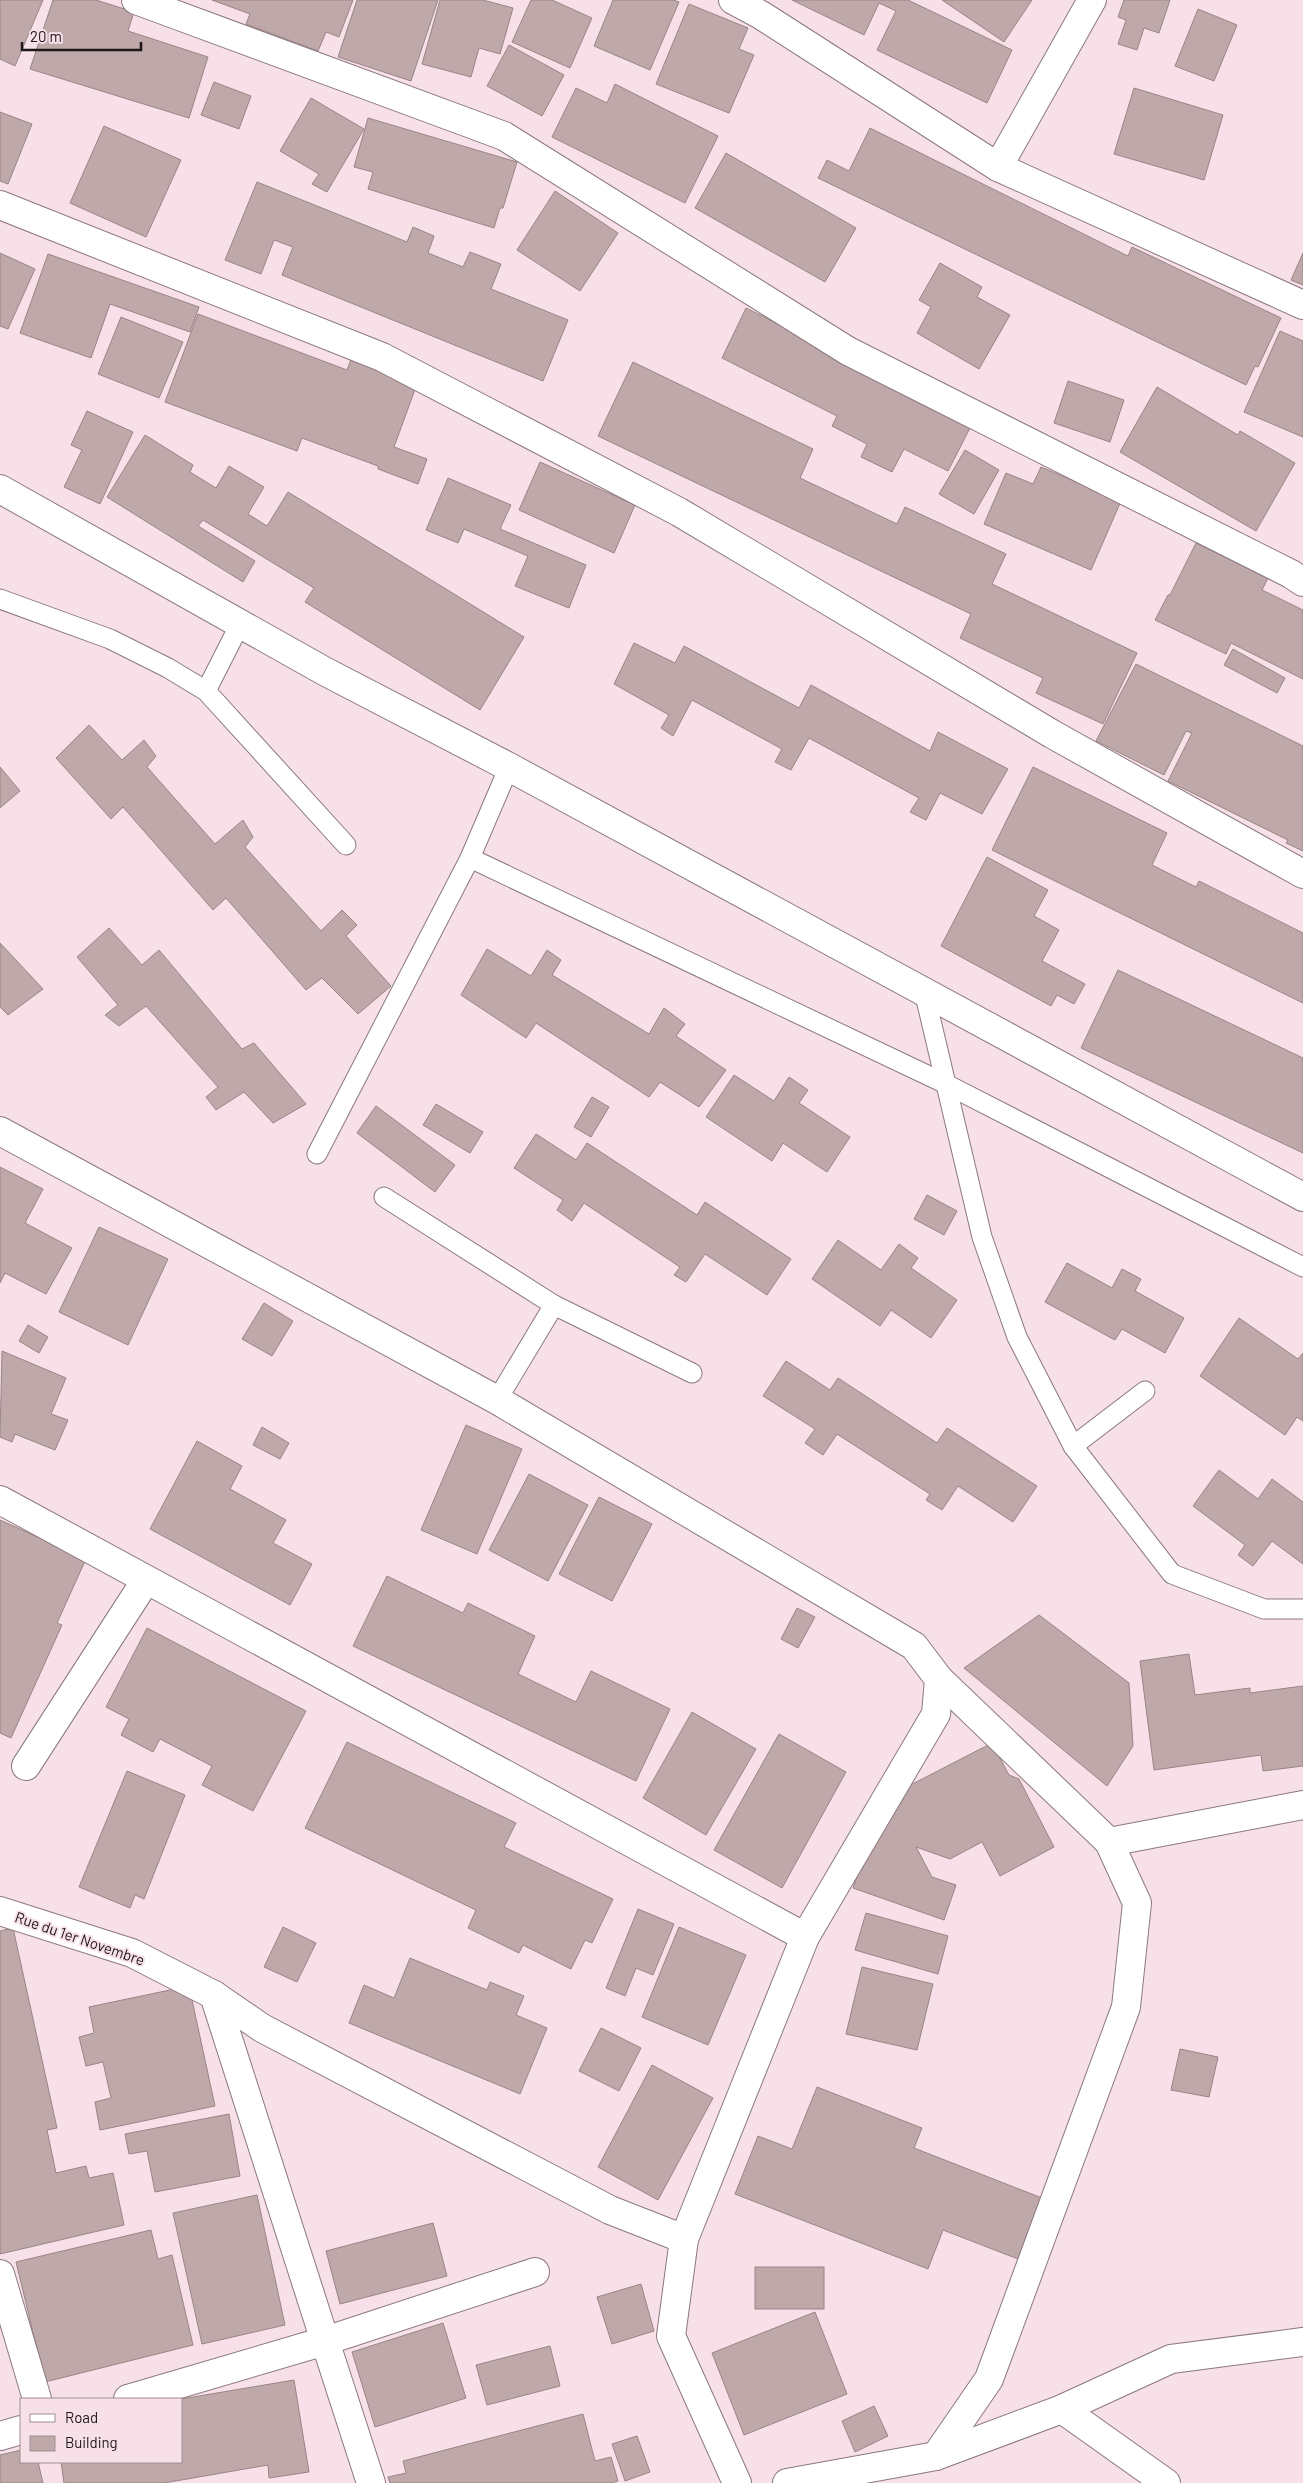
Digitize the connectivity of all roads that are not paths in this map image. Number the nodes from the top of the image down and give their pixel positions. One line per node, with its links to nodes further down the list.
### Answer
1 (136, 0): 9 (street)
2 (733, 0): 4 (street)
3 (1092, 0): 5 (street)
4 (765, 7): 5 (street)
5 (998, 167): 7 (street)
6 (0, 205): 16 (street)
7 (1303, 305)
8 (0, 489): 11 (street)
9 (1303, 582)
10 (0, 599): 12 (lane)
11 (240, 624): 12 (lane); 13 (street)
12 (206, 691): 14 (lane)
13 (509, 768): 15 (lane); 17 (street)
14 (346, 845)
15 (470, 858): 18 (lane); 20 (lane)
16 (1303, 874)
17 (924, 990): 18 (lane); 22 (street)
18 (946, 1084): 23 (lane); 28 (lane)
19 (0, 1131): 27 (street)
20 (317, 1154)
21 (384, 1197): 24 (lane)
22 (1303, 1197)
23 (1303, 1267)
24 (554, 1305): 25 (lane); 27 (lane)
25 (692, 1373)
26 (1145, 1391): 28 (lane)
27 (497, 1400): 32 (street)
28 (1073, 1446): 31 (lane)
29 (0, 1500): 30 (street)
30 (146, 1580): 33 (street); 37 (street)
31 (1303, 1609)
32 (940, 1679): 35 (street); 37 (street)
33 (26, 1766)
34 (1303, 1805): 35 (street)
35 (1109, 1842): 49 (street)
36 (0, 1911): 38 (street, Rue du 1er Novembre)
37 (805, 1937): 39 (street)
38 (214, 1995): 39 (street, Rue du 1er Novembre); 42 (street)
39 (684, 2238): 51 (street)
40 (535, 2272): 42 (street)
41 (0, 2274): 44 (street)
42 (325, 2341): 45 (street); 50 (street)
43 (1303, 2342): 46 (street)
44 (37, 2398)
45 (131, 2398)
46 (1062, 2409): 49 (street); 53 (street)
47 (20, 2430): 48 (street)
48 (0, 2436)
49 (936, 2456): 52 (street)
50 (371, 2483)
51 (737, 2483)
52 (787, 2483)
53 (1166, 2483)

